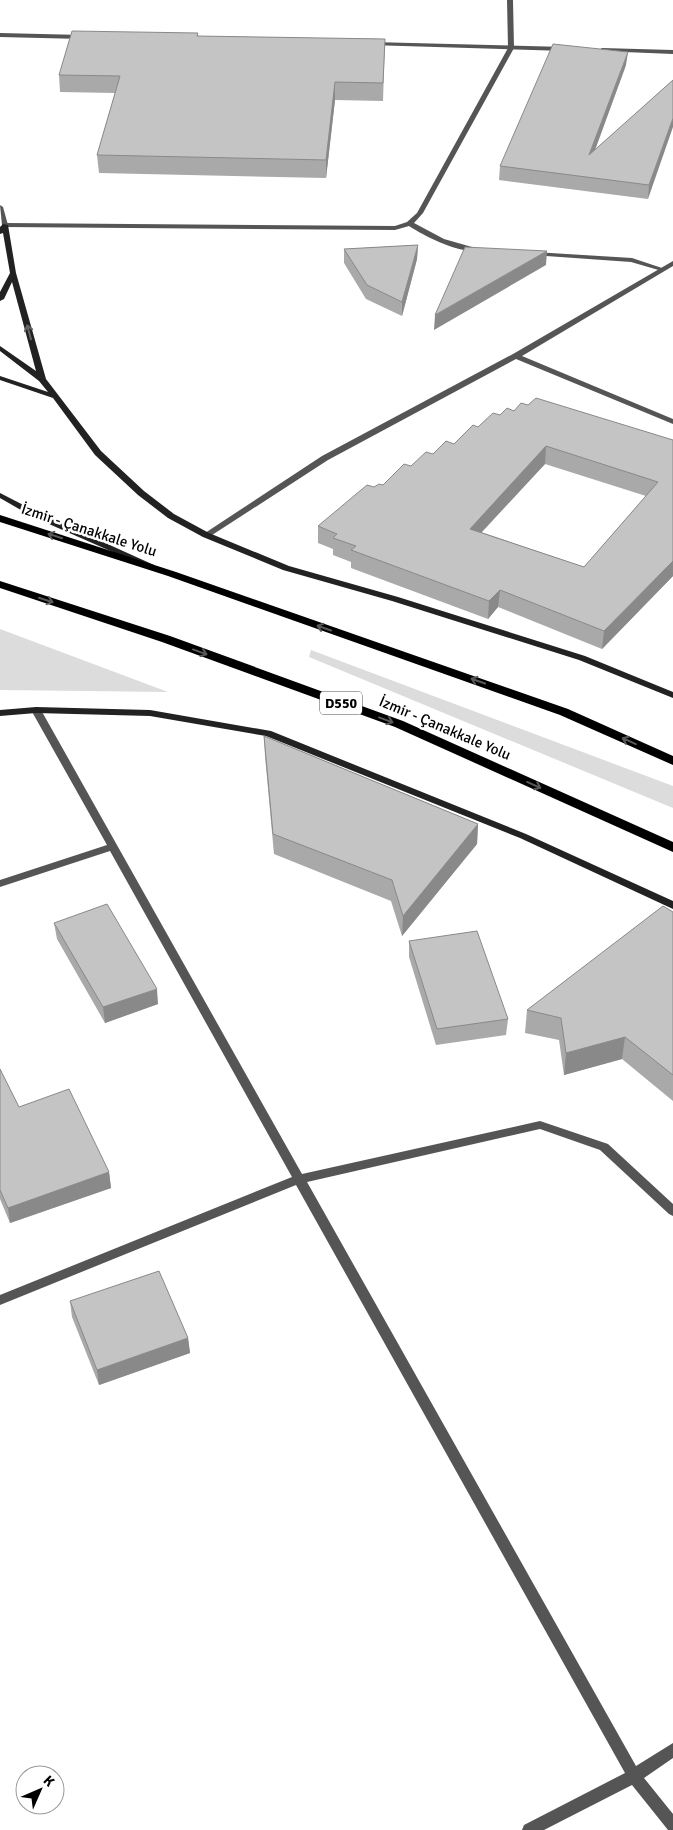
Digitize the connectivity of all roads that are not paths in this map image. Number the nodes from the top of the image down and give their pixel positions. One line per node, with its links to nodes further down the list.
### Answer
1 (510, 0): 5 (street)
2 (0, 35): 3 (street)
3 (88, 37)
4 (364, 44): 5 (street)
5 (511, 48): 6 (street); 10 (street)
6 (568, 50)
7 (597, 50): 8 (street)
8 (673, 52)
9 (0, 206): 11 (street)
10 (409, 223): 11 (street); 13 (street)
11 (5, 225): 12 (main road); 17 (main road)
12 (0, 232)
13 (485, 250)
14 (527, 254): 16 (street)
15 (673, 263): 16 (street)
16 (662, 269): 20 (street)
17 (13, 273): 18 (main road); 22 (main road, one-way to 17)
18 (0, 300)
19 (0, 348): 22 (main road)
20 (516, 356): 24 (street); 27 (street)
21 (0, 378): 23 (main road)
22 (42, 379): 23 (main road)
23 (56, 397): 27 (main road)
24 (673, 422)
25 (0, 495): 28 (main road)
26 (0, 518): 28 (highway, İzmir - Çanakkale Yolu, one-way to 26)
27 (206, 535): 30 (main road)
28 (172, 574): 33 (highway, İzmir - Çanakkale Yolu, one-way to 28)
29 (0, 584): 35 (highway, İzmir - Çanakkale Yolu / D550, one-way to 35)
30 (673, 695)
31 (36, 710): 32 (main road); 34 (street); 37 (main road)
32 (0, 713)
33 (673, 761)
34 (112, 847): 36 (street); 38 (street)
35 (673, 847)
36 (0, 884)
37 (673, 905)
38 (299, 1179): 39 (street); 40 (street); 42 (street)
39 (673, 1211)
40 (0, 1300)
41 (673, 1750): 42 (street)
42 (634, 1776): 43 (street); 44 (street)
43 (673, 1826)
44 (529, 1830)

